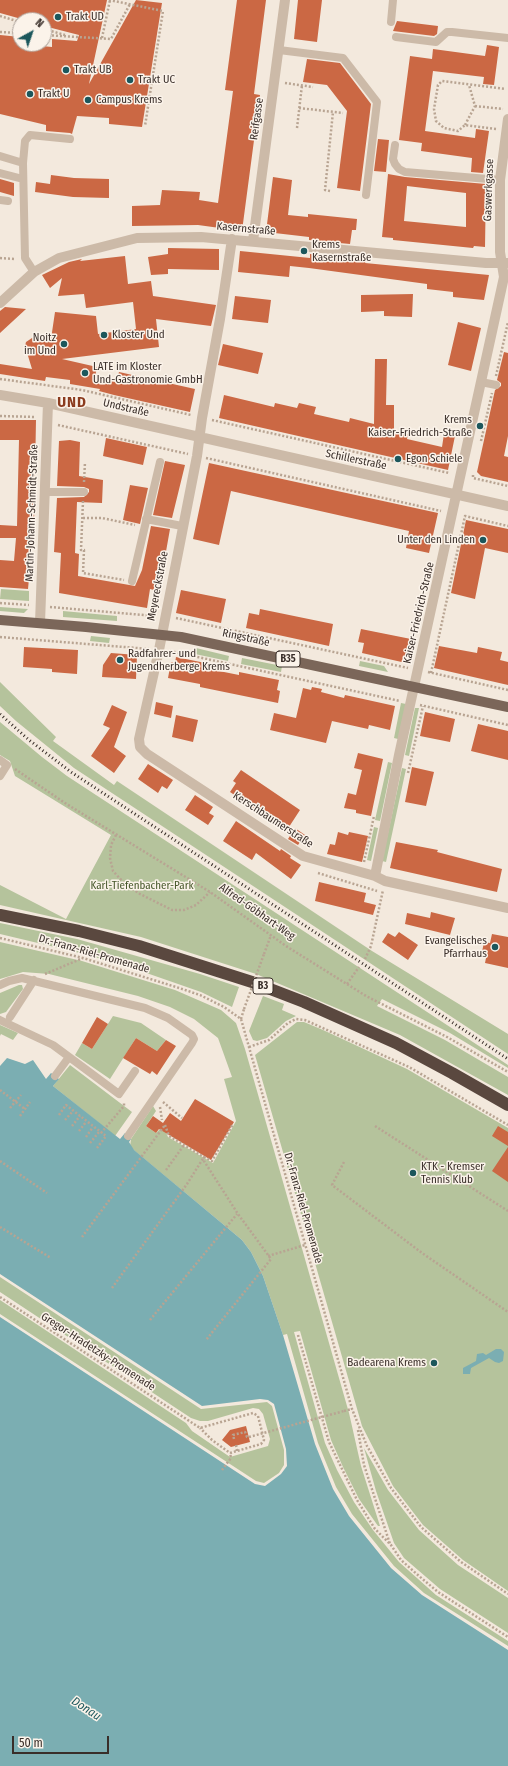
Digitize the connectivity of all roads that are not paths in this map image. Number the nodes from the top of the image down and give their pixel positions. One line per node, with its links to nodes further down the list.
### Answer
1 (285, 0): 6 (street, Reifgasse)
2 (393, 0): 3 (lane)
3 (391, 22)
4 (396, 37): 5 (lane)
5 (508, 38)
6 (279, 50): 15 (lane); 17 (street, Reifgasse)
7 (508, 119): 14 (street, Gaswerkgasse)
8 (70, 140): 11 (lane)
9 (395, 145): 14 (lane)
10 (0, 156): 11 (lane)
11 (23, 163): 13 (lane)
12 (0, 173): 13 (lane)
13 (24, 179): 19 (lane)
14 (500, 180): 18 (street, Gaswerkgasse)
15 (366, 195)
16 (232, 239): 17 (street, Kasernstraße); 19 (street, Kasernstraße); 25 (street)
17 (253, 241): 18 (street, Kasernstraße)
18 (505, 263): 21 (street, Kaiser-Friedrich-Straße)
19 (34, 272): 20 (street, Kasernstraße)
20 (0, 304)
21 (481, 382): 22 (lane); 29 (street, Kaiser-Friedrich-Straße)
22 (495, 385)
23 (0, 395): 24 (street, Undstraße)
24 (48, 403): 25 (street, Undstraße); 27 (street, Martin-Johann-Schmidt-Straße)
25 (199, 438): 29 (street, Schillerstraße); 32 (street, Meyereckstraße)
26 (160, 462): 31 (lane)
27 (45, 492): 28 (lane); 35 (street, Martin-Johann-Schmidt-Straße)
28 (84, 492)
29 (457, 495): 30 (street, Schillerstraße); 37 (street, Kaiser-Friedrich-Straße)
30 (508, 506)
31 (145, 523): 32 (lane); 33 (lane)
32 (182, 526): 36 (street, Meyereckstraße)
33 (132, 581)
34 (0, 620): 35 (main road, Ringstraße / B35)
35 (40, 623): 36 (main road, Ringstraße / B35)
36 (161, 635): 37 (main road, Ringstraße / B35); 39 (street, Meyereckstraße)
37 (414, 687): 38 (main road, Ringstraße / B35); 42 (street, Kaiser-Friedrich-Straße)
38 (508, 707)
39 (139, 739): 42 (street, Kerschbaumerstraße)
40 (0, 760): 41 (lane)
41 (0, 776)
42 (375, 876): 43 (street, Kerschbaumerstraße)
43 (508, 908)
44 (0, 915): 52 (highway, B3)
45 (34, 980): 46 (lane); 47 (lane); 53 (lane)
46 (0, 985)
47 (10, 1017)
48 (0, 1020): 49 (lane)
49 (69, 1057): 50 (lane); 51 (lane)
50 (135, 1071)
51 (55, 1076)
52 (508, 1105)
53 (128, 1136)

